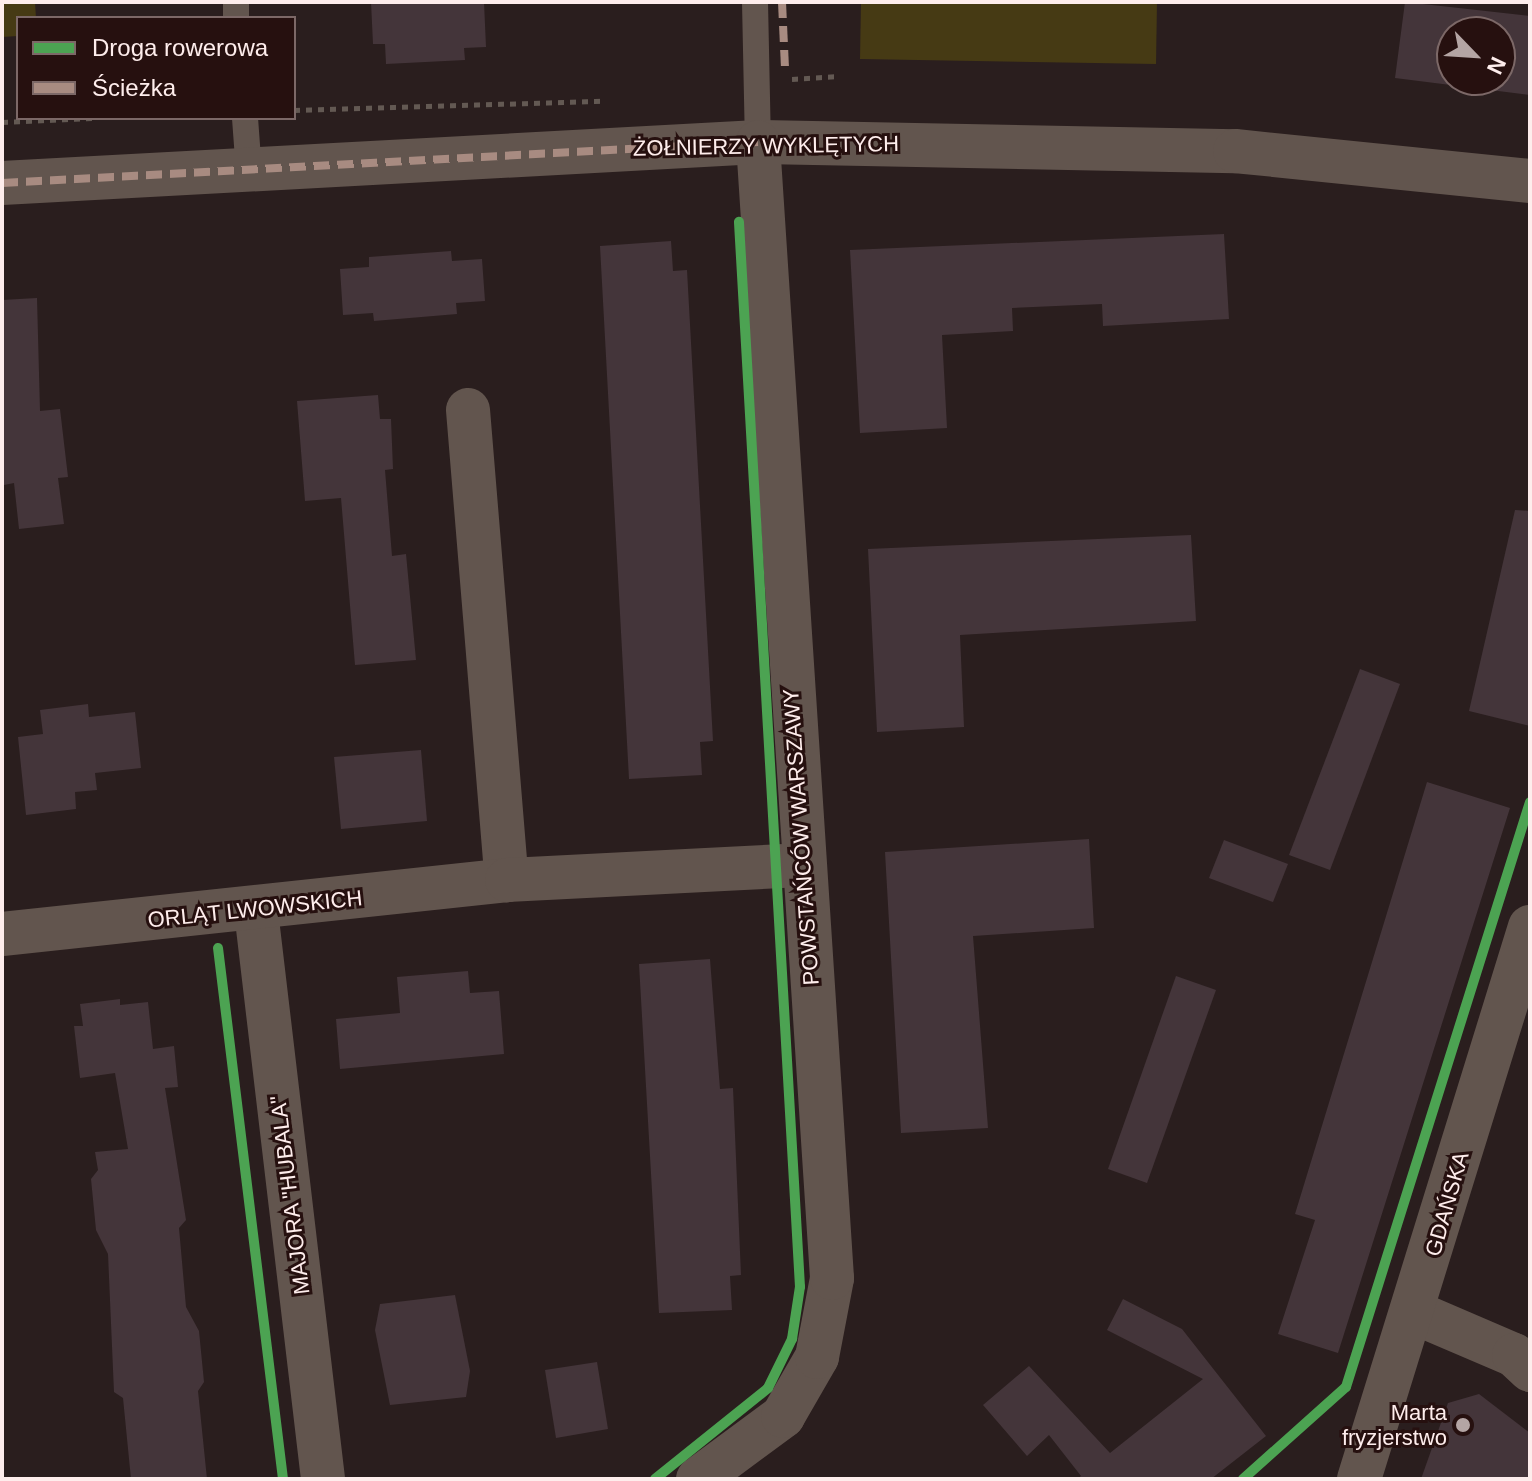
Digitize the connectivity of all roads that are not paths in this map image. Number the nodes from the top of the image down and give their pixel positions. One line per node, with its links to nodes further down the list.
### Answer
1 (755, 2): 3 (lane)
2 (245, 120): 4 (lane)
3 (758, 142): 4 (street, ŻOŁNIERZY WYKLĘTYCH); 5 (street, ŻOŁNIERZY WYKLĘTYCH); 8 (street, POWSTAŃCÓW WARSZAWY)
4 (249, 173): 6 (street, ŻOŁNIERZY WYKLĘTYCH)
5 (1530, 181)
6 (2, 183)
7 (468, 410): 9 (street)
8 (801, 865): 9 (street, ORLĄT LWOWSKICH); 16 (street, POWSTAŃCÓW WARSZAWY)
9 (507, 880): 10 (street, ORLĄT LWOWSKICH)
10 (256, 911): 12 (street, ORLĄT LWOWSKICH); 15 (street, MAJORA "HUBALA")
11 (1530, 927): 13 (street, GDAŃSKA)
12 (2, 934)
13 (1416, 1313): 14 (street); 17 (street, GDAŃSKA)
14 (1530, 1370)
15 (323, 1479)
16 (698, 1479)
17 (1359, 1479)

